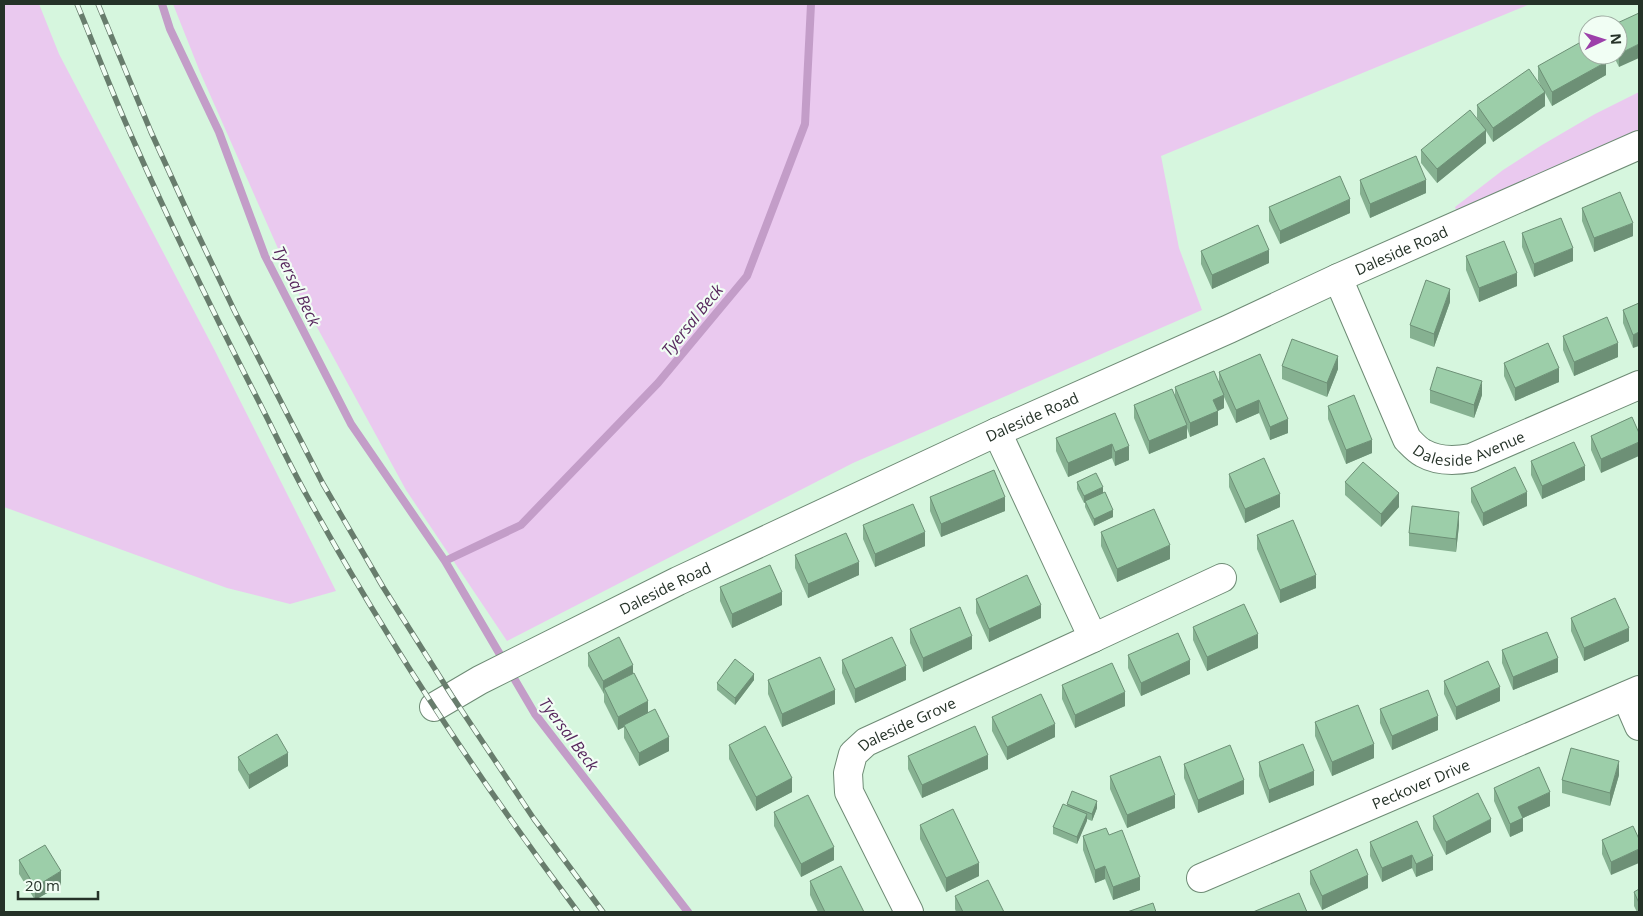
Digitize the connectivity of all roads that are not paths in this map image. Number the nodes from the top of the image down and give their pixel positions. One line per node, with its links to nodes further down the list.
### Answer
1 (1639, 145): 2 (street, Daleside Road)
2 (1338, 278): 3 (street, Daleside Avenue); 4 (street, Daleside Road)
3 (1639, 385)
4 (997, 432): 6 (street); 8 (street, Daleside Road)
5 (1222, 578): 6 (street, Daleside Grove)
6 (1093, 638): 11 (street, Daleside Grove)
7 (1632, 693): 9 (street); 10 (street, Peckover Drive)
8 (434, 706)
9 (1639, 726)
10 (1202, 878)
11 (909, 912)

